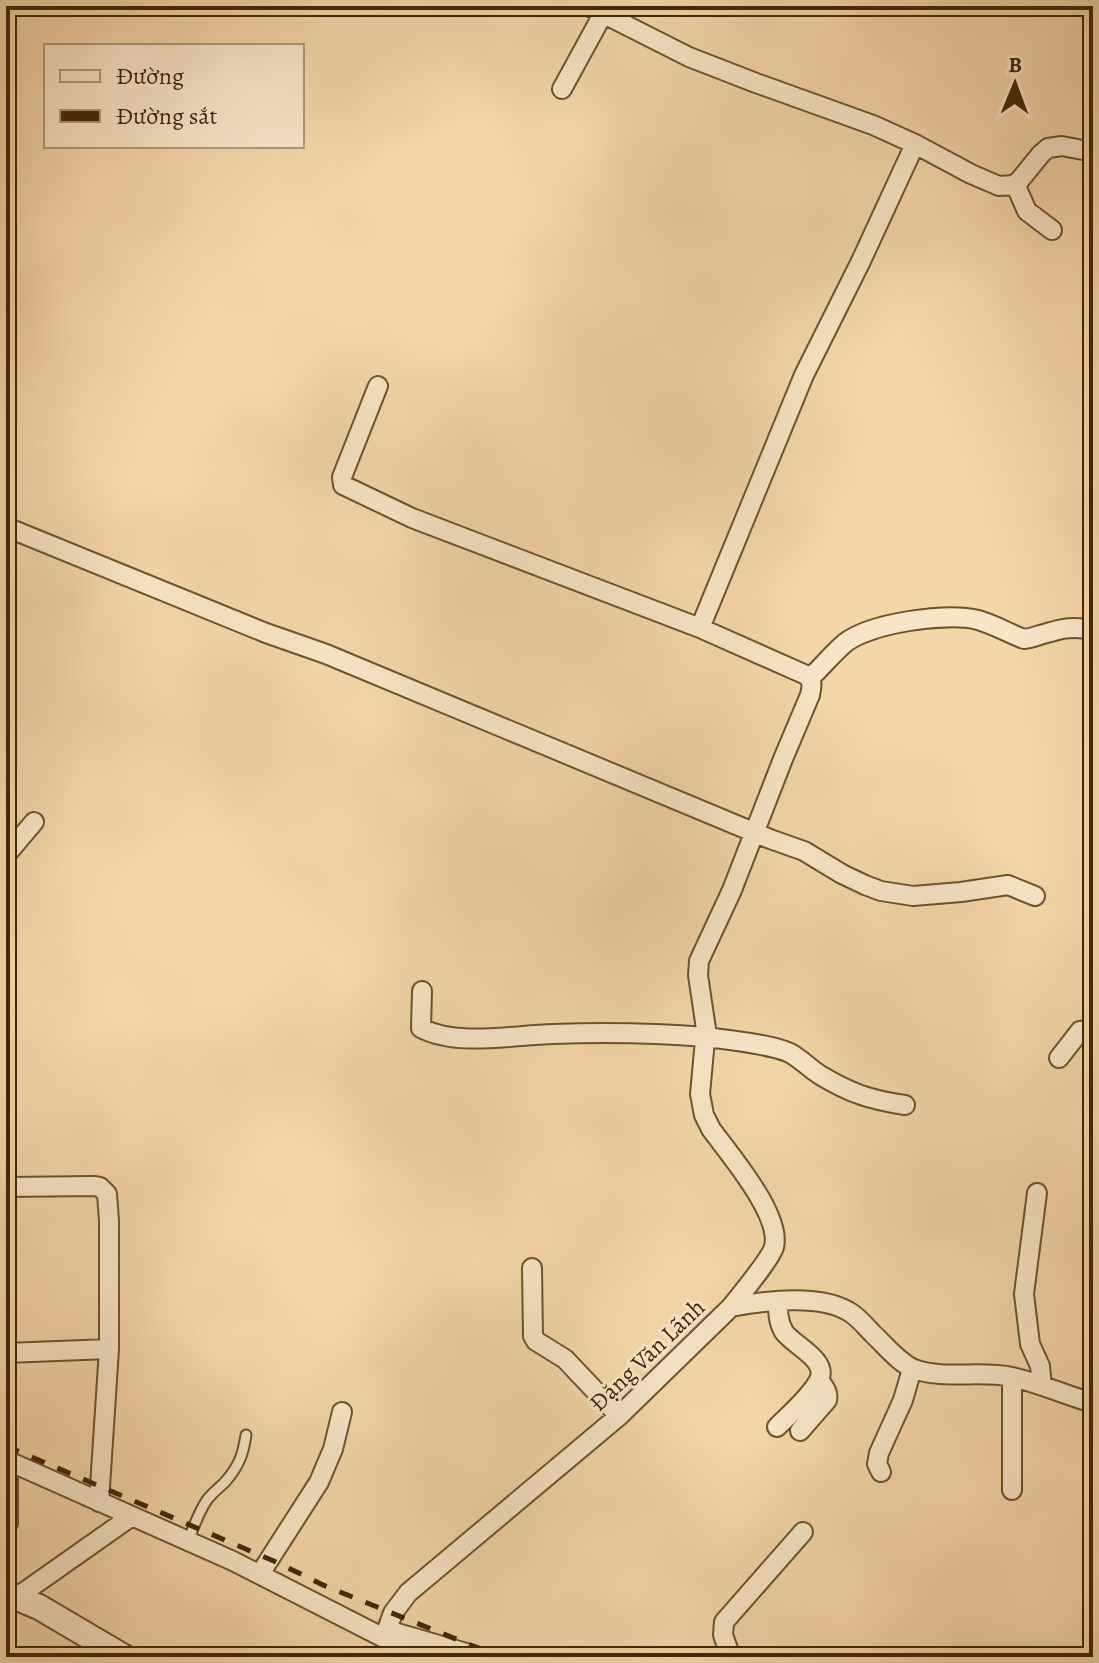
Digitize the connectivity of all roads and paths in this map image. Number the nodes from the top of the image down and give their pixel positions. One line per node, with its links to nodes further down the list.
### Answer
1 (596, 10): 2 (street); 3 (street)
2 (562, 89)
3 (915, 144): 5 (street); 9 (street)
4 (1093, 152): 5 (street)
5 (1015, 184): 6 (street)
6 (1052, 230)
7 (378, 386): 9 (street)
8 (6, 527): 13 (street)
9 (700, 628): 11 (street)
10 (1093, 630): 11 (street)
11 (810, 678): 13 (street)
12 (34, 822): 14 (street)
13 (754, 831): 15 (street); 18 (street)
14 (6, 855)
15 (1035, 896)
16 (422, 991): 18 (street)
17 (1093, 1033): 19 (street)
18 (706, 1037): 20 (street); 25 (street)
19 (1059, 1058)
20 (905, 1105)
21 (6, 1187): 26 (street)
22 (1037, 1193): 31 (street)
23 (532, 1268): 34 (street)
24 (778, 1301): 25 (street, Đặng Văn Lãnh); 28 (street, Đặng Văn Lãnh); 30 (street)
25 (731, 1307): 34 (street, Đặng Văn Lãnh)
26 (109, 1349): 27 (street); 41 (street)
27 (6, 1353)
28 (912, 1369): 29 (street); 39 (street)
29 (1012, 1377): 31 (street); 40 (street)
30 (819, 1380): 35 (street); 36 (street)
31 (1042, 1386): 32 (street)
32 (1093, 1403)
33 (342, 1412): 46 (street)
34 (619, 1416): 48 (street, Đặng Văn Lãnh)
35 (777, 1427)
36 (800, 1431)
37 (246, 1435): 45 (lane)
38 (7, 1460): 41 (street); 43 (street)
39 (881, 1472)
40 (1012, 1490)
41 (99, 1502): 42 (street)
42 (132, 1516): 45 (street); 47 (street)
43 (8, 1523)
44 (803, 1532): 52 (street)
45 (188, 1541): 46 (street)
46 (260, 1574): 48 (street)
47 (12, 1595): 49 (street)
48 (386, 1634): 50 (street); 51 (street)
49 (124, 1657)
50 (410, 1657)
51 (480, 1657)
52 (731, 1657)

